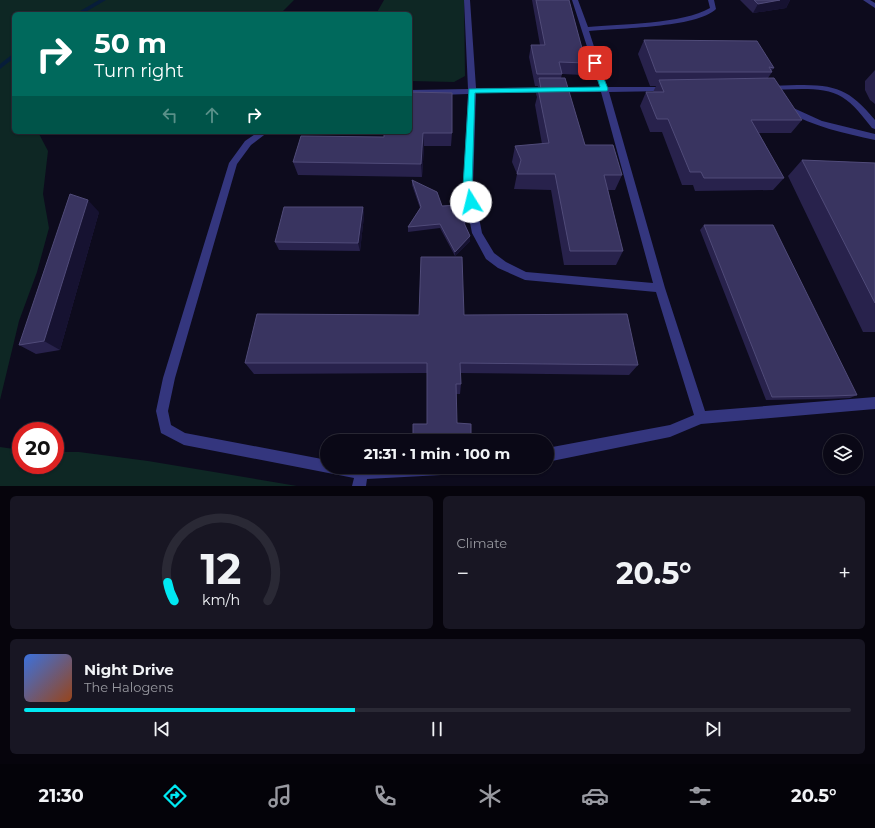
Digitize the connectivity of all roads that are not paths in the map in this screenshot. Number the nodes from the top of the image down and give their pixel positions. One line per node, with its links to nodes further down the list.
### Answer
1 (467, 0): 10 (lane)
2 (575, 0): 6 (lane)
3 (711, 0): 6 (lane)
4 (866, 0): 5 (lane)
5 (875, 6)
6 (585, 29): 7 (lane)
7 (604, 89): 8 (lane); 10 (lane); 16 (lane)
8 (675, 89)
9 (768, 90): 13 (lane)
10 (472, 91): 11 (lane); 16 (lane)
11 (412, 93)
12 (784, 106): 15 (lane)
13 (875, 126)
14 (261, 134): 20 (lane)
15 (875, 137)
16 (660, 288): 18 (lane)
17 (875, 403): 18 (lane)
18 (701, 418): 19 (lane)
19 (554, 454)
20 (320, 465)
21 (345, 474): 23 (lane)
22 (406, 474): 23 (lane)
23 (360, 480)

